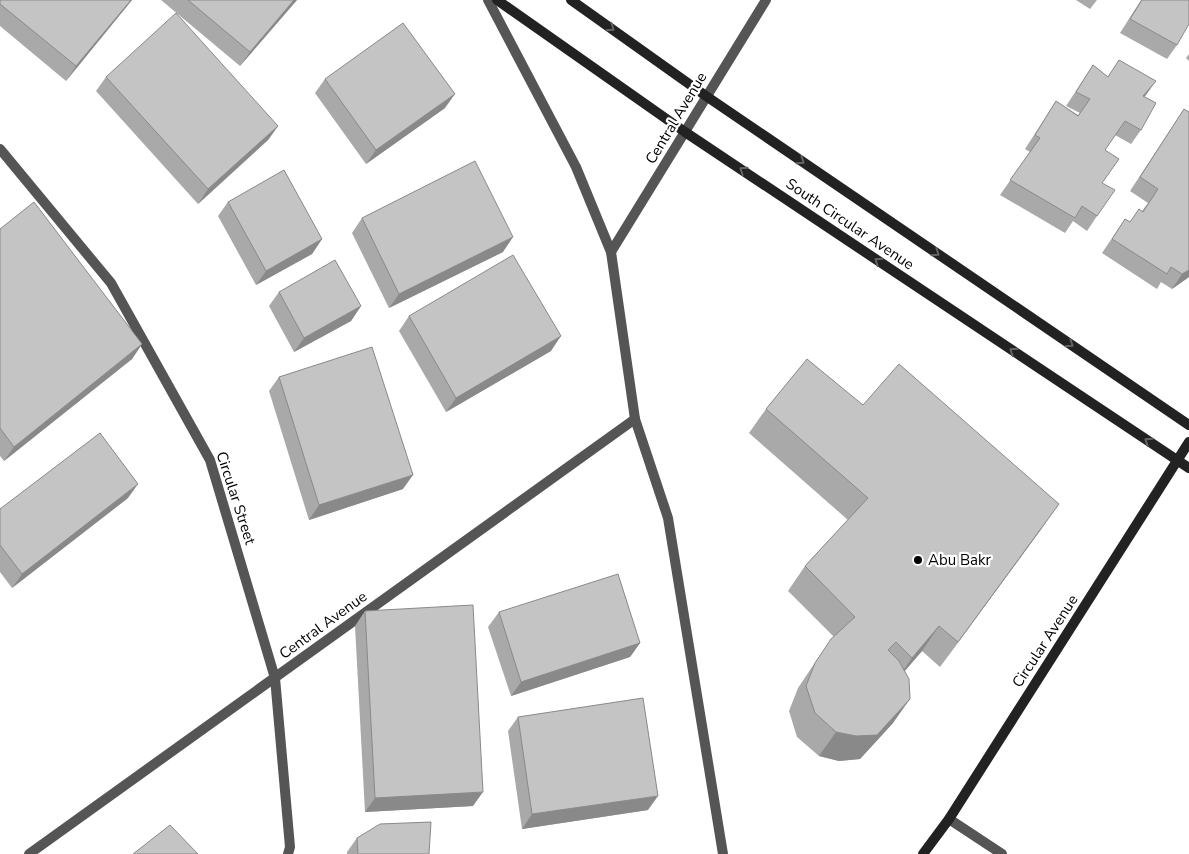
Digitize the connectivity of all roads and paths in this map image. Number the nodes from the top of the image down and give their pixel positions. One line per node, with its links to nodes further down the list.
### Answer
1 (488, 0): 8 (street)
2 (497, 0): 6 (main road, South Circular Avenue)
3 (571, 0): 5 (main road, South Circular Avenue, one-way to 5)
4 (766, 0): 5 (street, Central Avenue)
5 (706, 96): 6 (street, Central Avenue); 10 (main road, South Circular Avenue, one-way to 10)
6 (685, 132): 8 (street, Central Avenue); 12 (main road, South Circular Avenue, one-way to 6)
7 (0, 149): 14 (street, Circular Street)
8 (611, 252): 9 (street)
9 (635, 419): 14 (street, Central Avenue); 18 (street)
10 (1189, 425)
11 (1189, 442): 12 (main road, Circular Avenue)
12 (1178, 460): 13 (main road, South Circular Avenue); 15 (main road, Circular Avenue)
13 (1189, 468)
14 (275, 678): 16 (street, Central Avenue); 17 (street, Circular Street)
15 (949, 819): 19 (main road, Circular Avenue); 20 (street)
16 (29, 854)
17 (288, 854)
18 (723, 854)
19 (923, 854)
20 (1002, 854)

